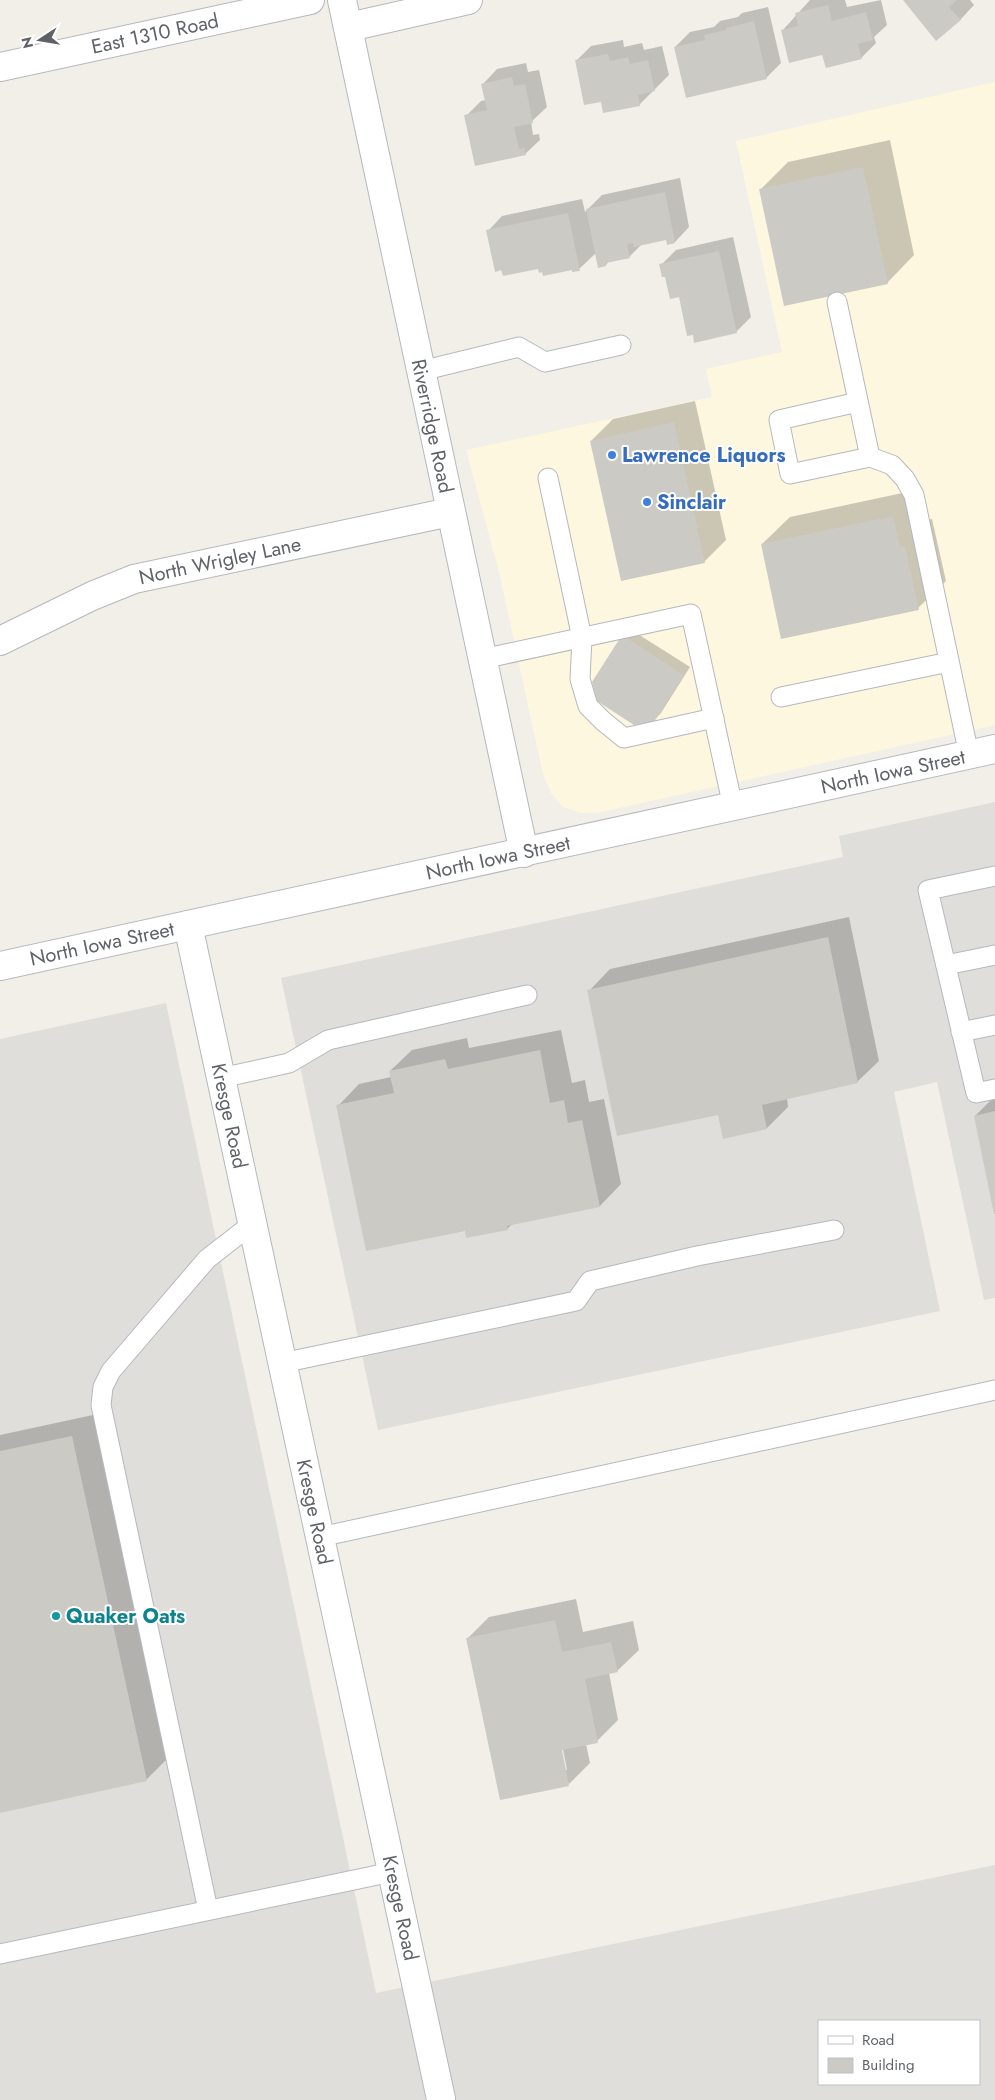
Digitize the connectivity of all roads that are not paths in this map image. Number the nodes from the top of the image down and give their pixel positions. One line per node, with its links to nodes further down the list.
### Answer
1 (310, 0): 5 (street, East 1310 Road)
2 (342, 0): 4 (street, Riverridge Road)
3 (468, 0): 4 (street)
4 (349, 26): 8 (street, Riverridge Road)
5 (0, 67)
6 (837, 302): 9 (lane)
7 (621, 345): 8 (lane)
8 (421, 371): 12 (street, Riverridge Road)
9 (858, 402): 10 (lane); 10 (lane)
10 (870, 457): 16 (lane)
11 (548, 478): 13 (lane)
12 (450, 512): 14 (street, North Wrigley Lane); 15 (street, Riverridge Road)
13 (582, 638): 15 (lane); 18 (lane); 18 (lane)
14 (0, 641)
15 (482, 660): 22 (street, Riverridge Road)
16 (949, 662): 17 (lane); 20 (lane)
17 (781, 697)
18 (714, 718): 21 (lane)
19 (995, 749): 20 (street, North Iowa Street)
20 (969, 755): 21 (street, North Iowa Street)
21 (733, 807): 22 (street, North Iowa Street)
22 (524, 853): 24 (street, North Iowa Street)
23 (995, 876): 26 (lane)
24 (188, 926): 27 (street, North Iowa Street); 31 (street, Kresge Road)
25 (995, 955): 26 (lane)
26 (946, 965): 30 (lane)
27 (0, 966)
28 (527, 994): 31 (lane)
29 (995, 1025): 30 (lane)
30 (961, 1032): 32 (lane)
31 (221, 1078): 33 (street, Kresge Road)
32 (995, 1089)
33 (252, 1224): 35 (street, Kresge Road); 39 (lane)
34 (834, 1230): 35 (lane)
35 (282, 1362): 37 (street, Kresge Road)
36 (995, 1390): 37 (lane)
37 (320, 1537): 38 (street, Kresge Road)
38 (392, 1872): 39 (lane); 41 (street, Kresge Road)
39 (208, 1910): 40 (lane)
40 (0, 1954)
41 (441, 2100)

